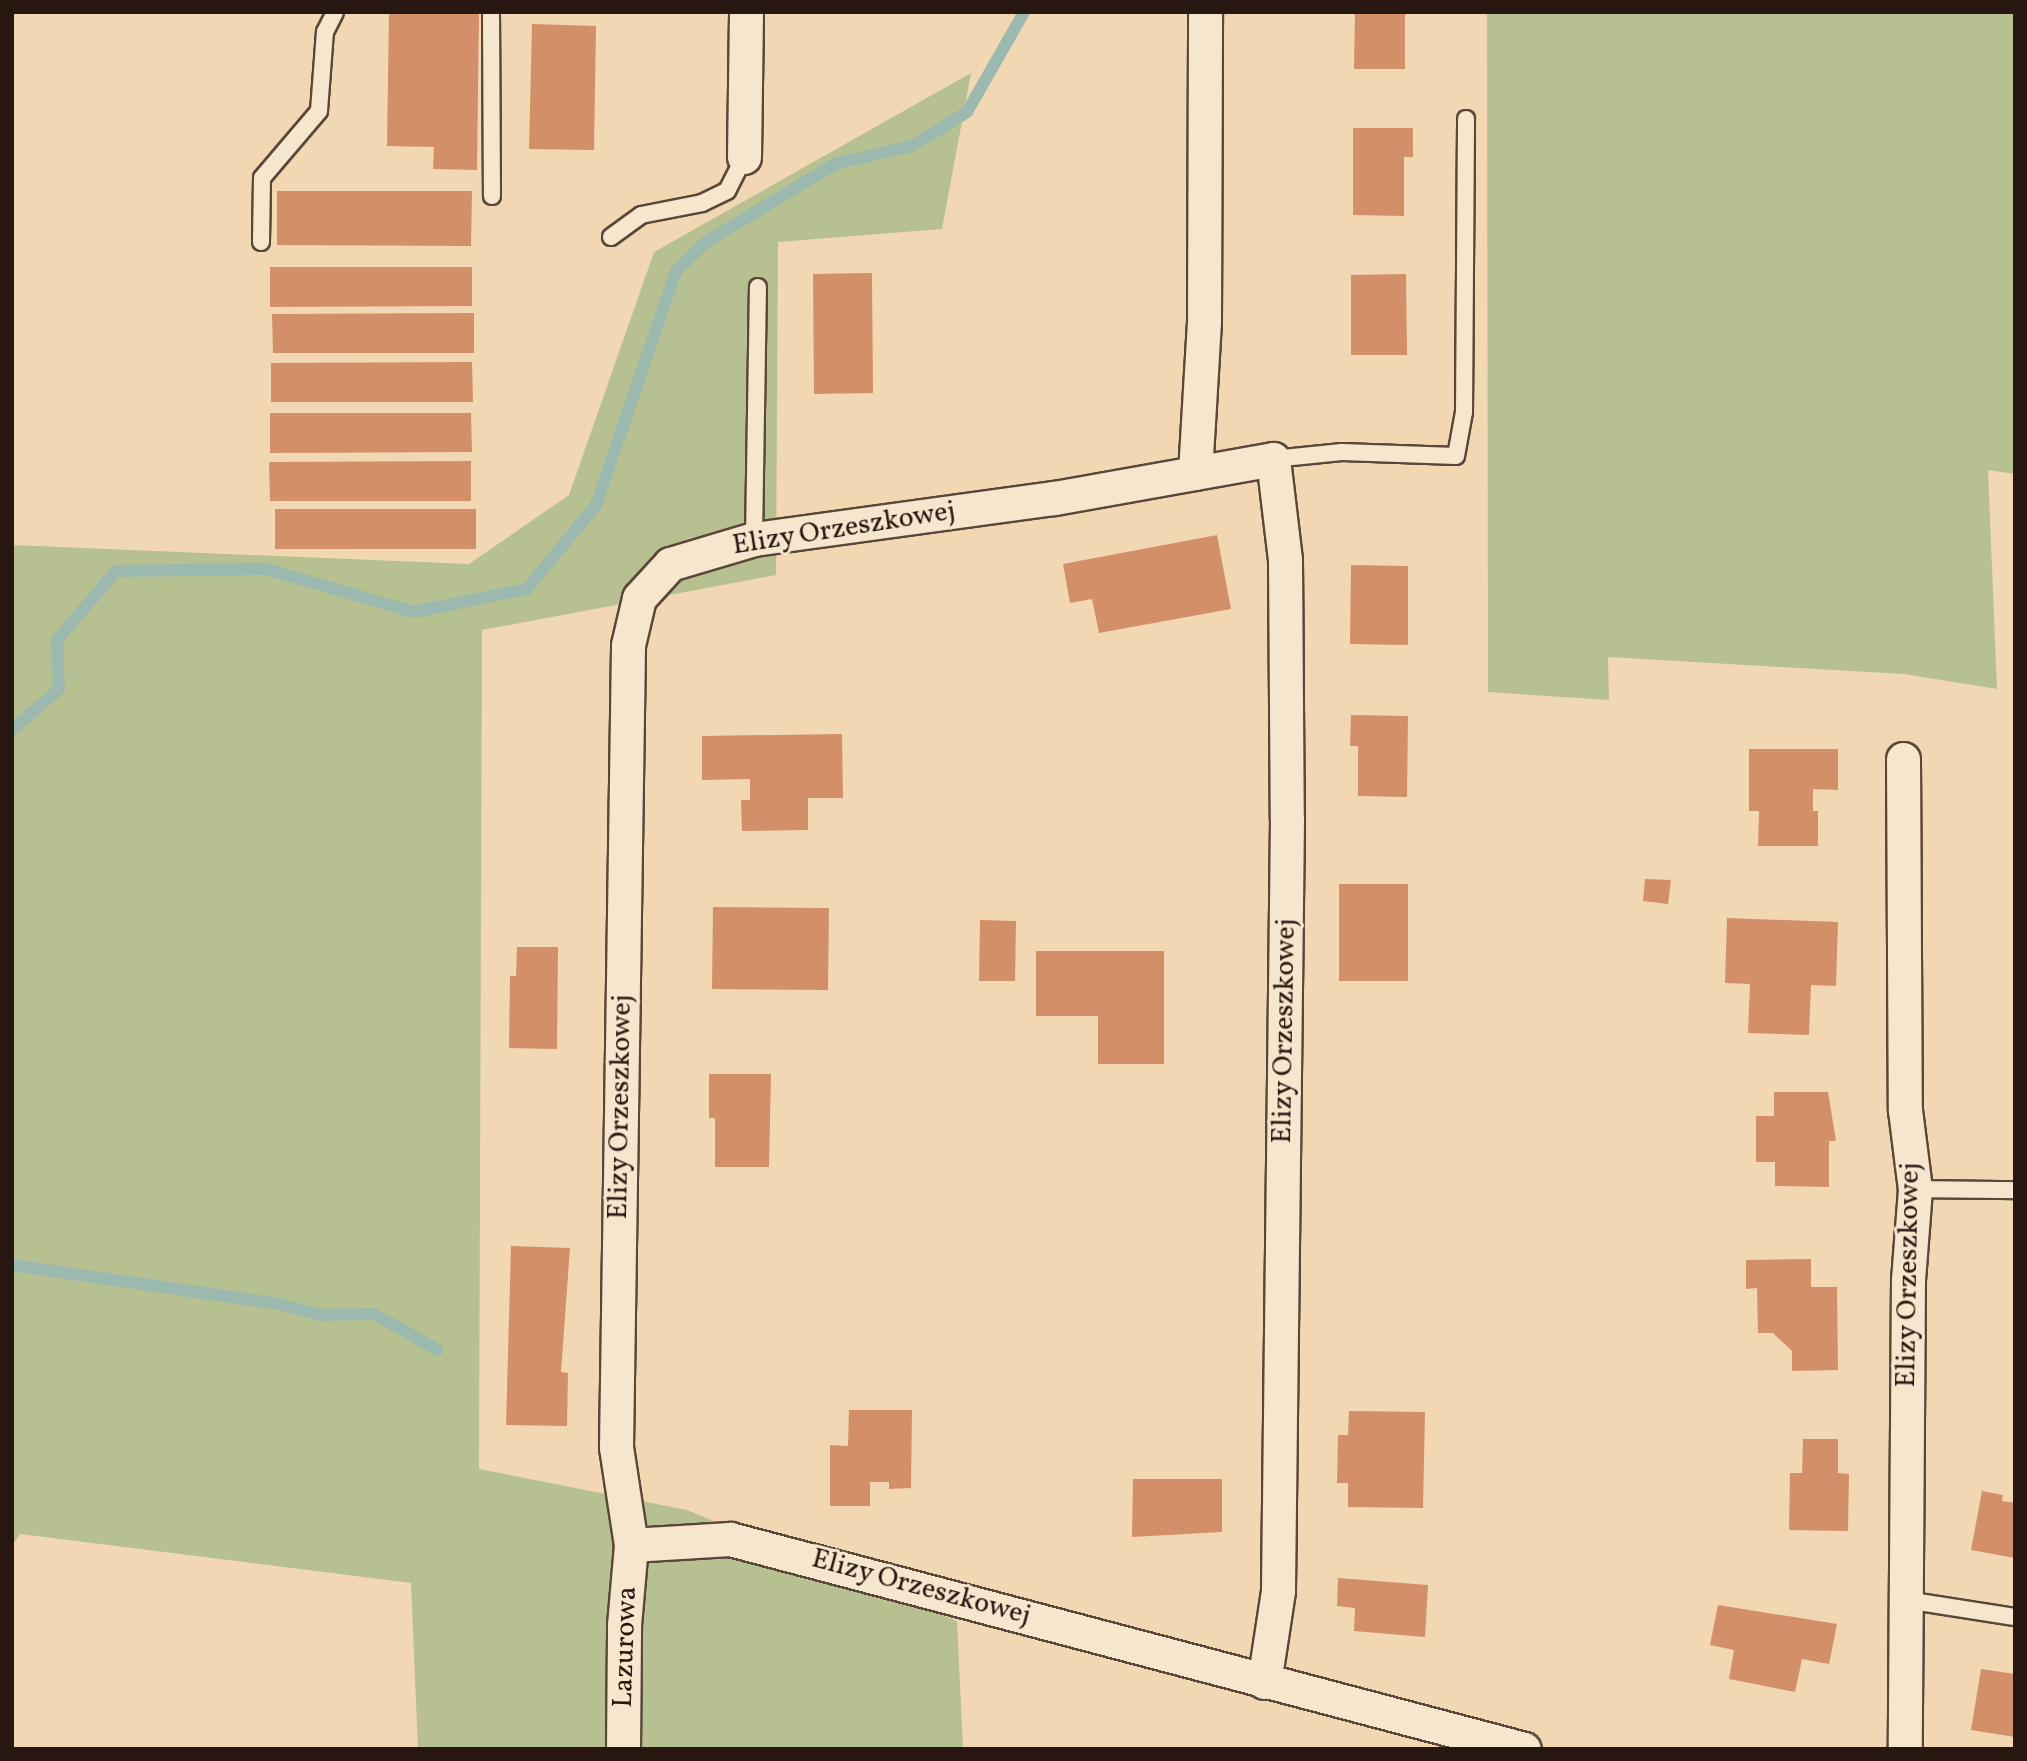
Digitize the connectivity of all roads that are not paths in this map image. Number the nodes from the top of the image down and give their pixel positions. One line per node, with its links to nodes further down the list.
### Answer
1 (335, 12): 9 (lane)
2 (491, 12): 7 (lane)
3 (746, 12): 6 (street)
4 (1205, 12): 12 (street)
5 (1466, 120): 11 (lane)
6 (744, 157): 8 (lane)
7 (492, 197)
8 (611, 237)
9 (261, 242)
10 (758, 287): 13 (lane)
11 (1273, 459): 12 (street, Elizy Orzeszkowej); 20 (street, Elizy Orzeszkowej)
12 (1195, 473): 13 (street, Elizy Orzeszkowej)
13 (754, 538): 17 (street, Elizy Orzeszkowej)
14 (1903, 759): 15 (street, Elizy Orzeszkowej)
15 (1915, 1189): 16 (lane); 18 (street, Elizy Orzeszkowej)
16 (2015, 1190)
17 (631, 1545): 20 (street, Elizy Orzeszkowej); 21 (street, Lazurowa)
18 (1906, 1600): 19 (lane); 23 (street, Elizy Orzeszkowej)
19 (2015, 1617)
20 (1264, 1682): 22 (street, Elizy Orzeszkowej)
21 (623, 1749)
22 (1524, 1749)
23 (1905, 1749)

